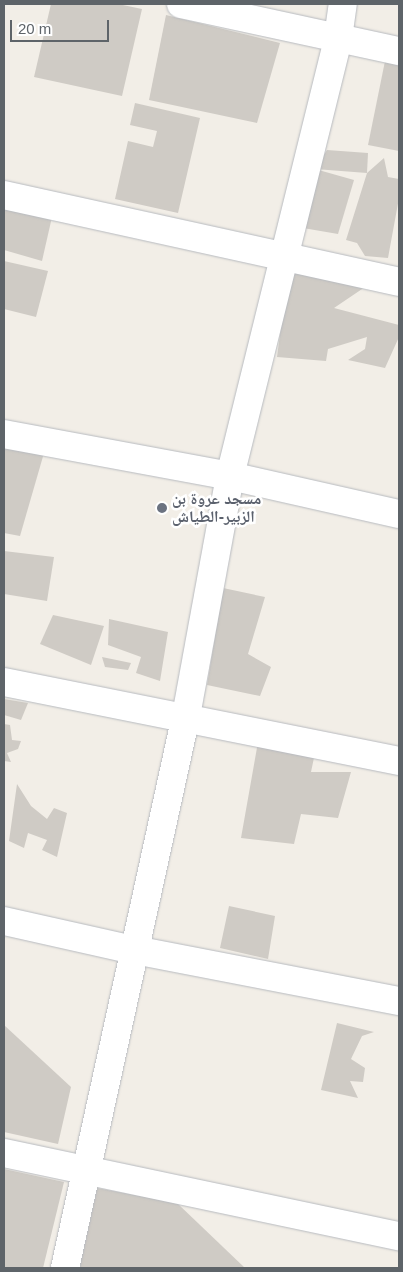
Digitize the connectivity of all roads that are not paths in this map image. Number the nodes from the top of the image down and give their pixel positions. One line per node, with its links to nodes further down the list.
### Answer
1 (181, 4): 3 (street)
2 (343, 4): 3 (street)
3 (338, 38): 4 (street); 6 (street)
4 (399, 50)
5 (4, 195): 6 (street)
6 (283, 257): 7 (street); 9 (street)
7 (399, 282)
8 (4, 434): 9 (street)
9 (230, 476): 10 (street); 12 (street)
10 (399, 514)
11 (4, 682): 12 (street)
12 (186, 716): 13 (street); 15 (street)
13 (399, 760)
14 (4, 921): 15 (street)
15 (134, 950): 16 (street); 18 (street)
16 (399, 1001)
17 (4, 1153): 18 (street)
18 (86, 1171): 19 (street); 20 (street)
19 (399, 1236)
20 (65, 1268)

